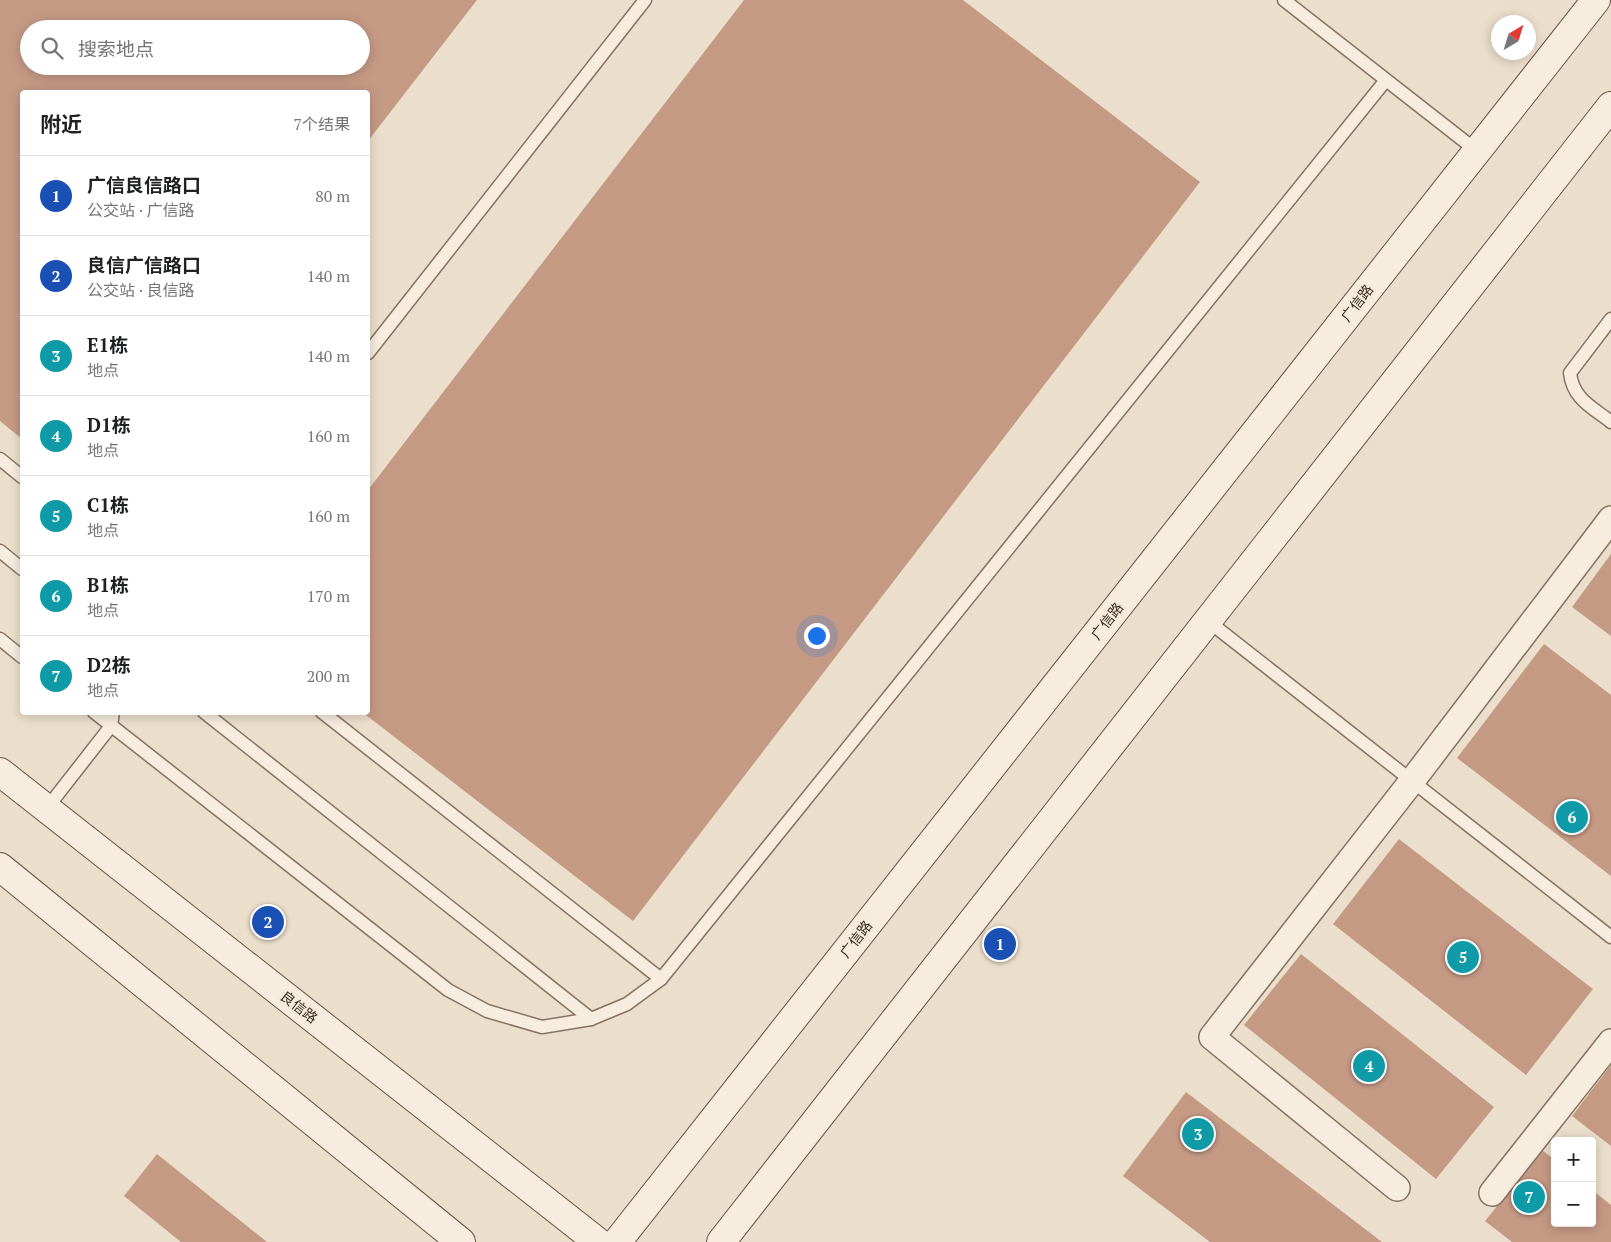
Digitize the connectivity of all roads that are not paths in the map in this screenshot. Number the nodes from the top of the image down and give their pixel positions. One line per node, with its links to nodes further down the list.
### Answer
1 (645, 0): 8 (lane)
2 (1284, 0): 4 (lane)
3 (1596, 0): 6 (main road, 广信路)
4 (1386, 80): 6 (lane); 28 (lane)
5 (1611, 106): 15 (main road)
6 (1477, 151): 35 (main road, 广信路)
7 (1611, 319): 9 (lane)
8 (370, 350)
9 (1611, 422)
10 (0, 459): 11 (lane)
11 (20, 475)
12 (1611, 519): 24 (street)
13 (0, 551): 14 (lane)
14 (20, 567)
15 (1208, 621): 24 (lane); 36 (main road)
16 (0, 639): 17 (lane)
17 (20, 655)
18 (98, 715): 22 (lane)
19 (113, 715): 22 (lane)
20 (208, 715): 29 (lane)
21 (326, 715): 28 (lane)
22 (111, 726): 25 (lane); 29 (lane)
23 (0, 772): 25 (main road, 良信路)
24 (1412, 781): 27 (lane); 31 (street)
25 (47, 808): 34 (main road, 良信路)
26 (0, 867): 33 (main road)
27 (1611, 937)
28 (661, 979): 29 (lane)
29 (592, 1020)
30 (1611, 1042): 32 (street)
31 (1397, 1188)
32 (1492, 1193)
33 (461, 1242)
34 (598, 1242)
35 (617, 1242)
36 (721, 1242)

